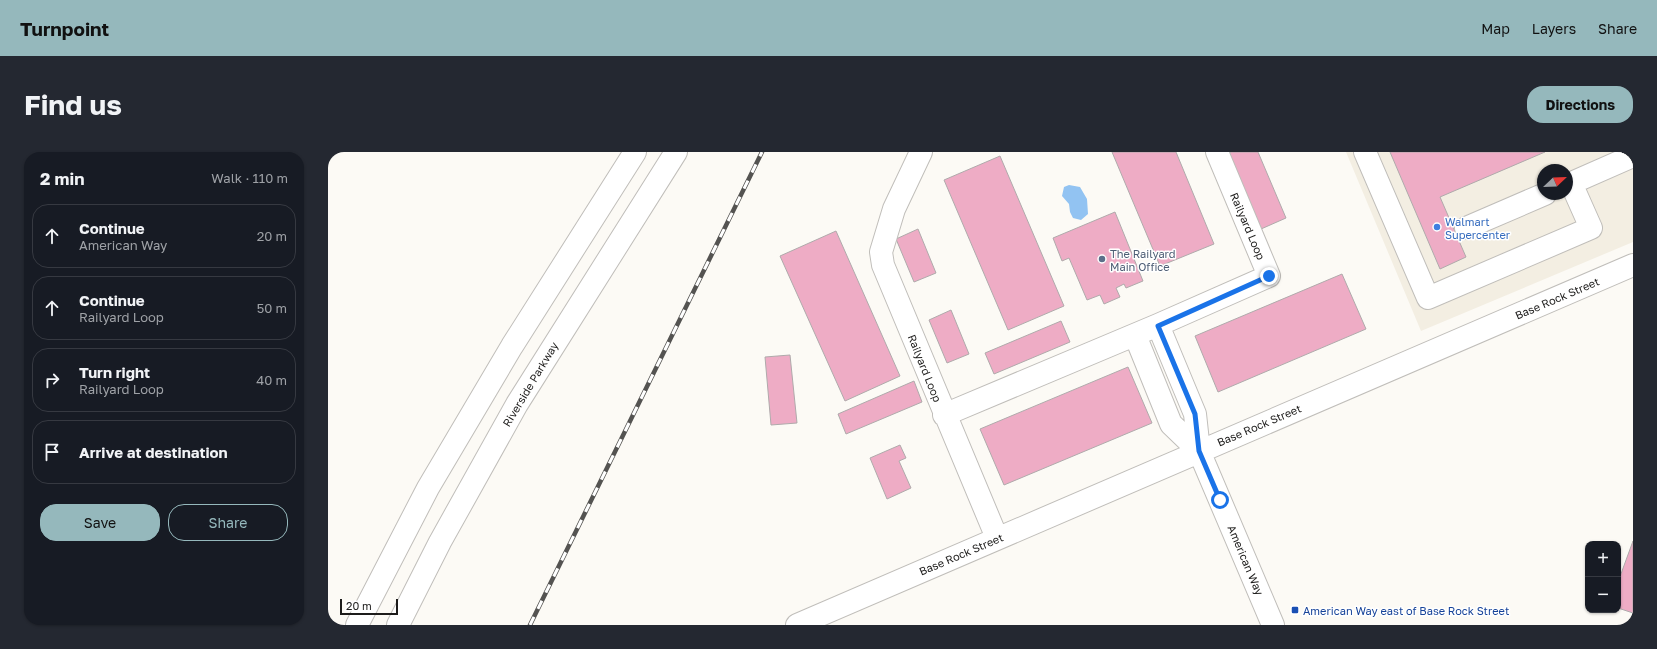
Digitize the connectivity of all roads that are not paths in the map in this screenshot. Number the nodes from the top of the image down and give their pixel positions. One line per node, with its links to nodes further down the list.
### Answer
1 (635, 152): 17 (street)
2 (676, 152): 18 (street, Riverside Parkway)
3 (921, 152): 14 (street, Railyard Loop)
4 (1217, 152): 12 (street, Railyard Loop)
5 (1365, 152): 8 (street)
6 (1633, 156): 7 (street)
7 (1573, 182)
8 (1573, 192)
9 (1537, 197): 10 (street)
10 (1466, 228)
11 (1633, 265): 15 (street, Base Rock Street)
12 (1158, 326): 13 (street, Railyard Loop); 15 (street)
13 (1134, 335): 14 (street, Railyard Loop); 15 (street)
14 (944, 415): 16 (street)
15 (1199, 451): 16 (street, Base Rock Street); 20 (street, American Way)
16 (997, 538): 19 (street, Base Rock Street)
17 (358, 625)
18 (398, 625)
19 (797, 625)
20 (1273, 625)

